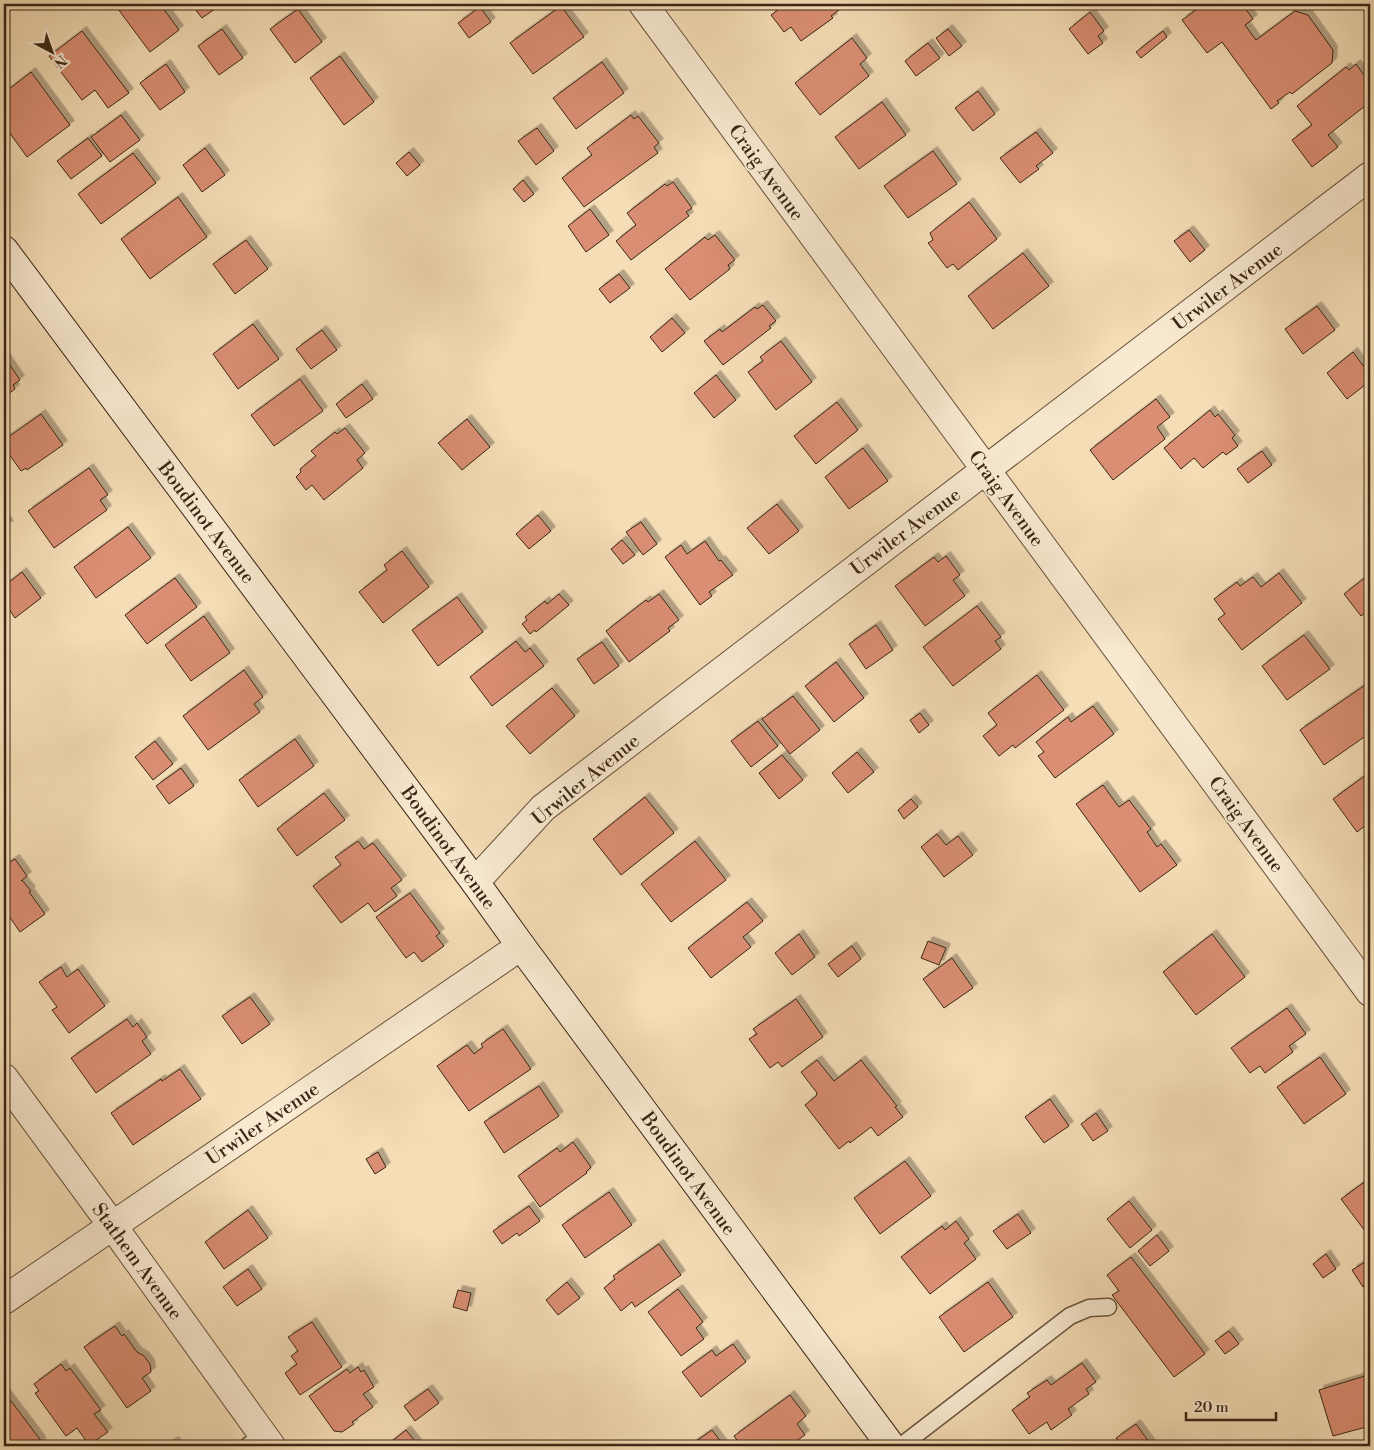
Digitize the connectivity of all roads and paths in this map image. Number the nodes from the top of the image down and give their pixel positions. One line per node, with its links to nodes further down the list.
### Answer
1 (644, 4): 4 (street, Craig Avenue)
2 (1370, 176): 4 (street, Urwiler Avenue)
3 (4, 250): 5 (street, Boudinot Avenue)
4 (986, 469): 5 (street, Urwiler Avenue); 7 (street, Craig Avenue)
5 (475, 882): 6 (street, Boudinot Avenue)
6 (521, 946): 9 (street, Urwiler Avenue); 13 (street, Boudinot Avenue)
7 (1370, 992)
8 (4, 1078): 9 (street, Stathem Avenue)
9 (112, 1225): 10 (street, Urwiler Avenue); 12 (street, Stathem Avenue)
10 (4, 1300)
11 (1108, 1307): 14 (lane)
12 (261, 1443)
13 (891, 1446)
14 (900, 1446)

